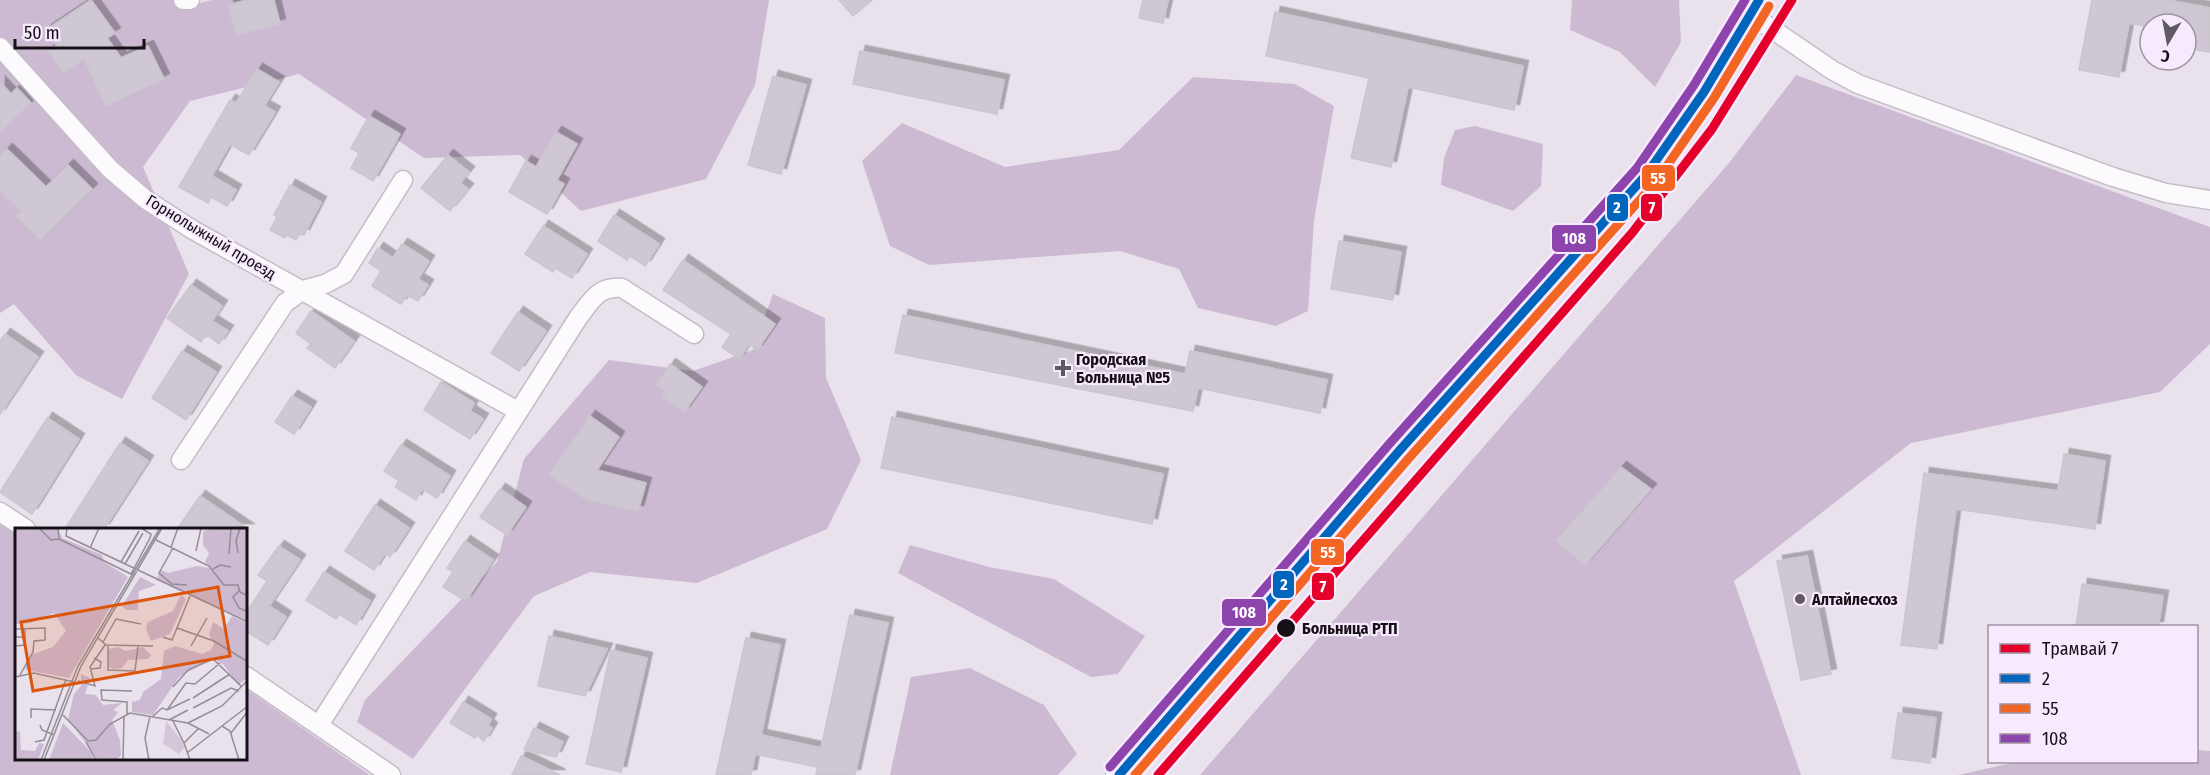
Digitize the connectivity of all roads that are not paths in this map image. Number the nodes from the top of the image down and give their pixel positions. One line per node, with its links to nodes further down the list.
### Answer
1 (183, 0): 2 (street)
2 (190, 0)
3 (1754, 7): 6 (street); 16 (highway)
4 (0, 47): 7 (street, Горнолыжный проезд)
5 (403, 180): 7 (street, Горнолыжный проезд)
6 (2210, 200)
7 (303, 290): 9 (street, Горнолыжный проезд); 10 (street, Горнолыжный проезд)
8 (694, 334): 9 (street)
9 (518, 411): 14 (street)
10 (181, 460)
11 (0, 512): 12 (street)
12 (24, 528)
13 (248, 677): 14 (street)
14 (319, 725): 15 (street)
15 (392, 775)
16 (1119, 775)

